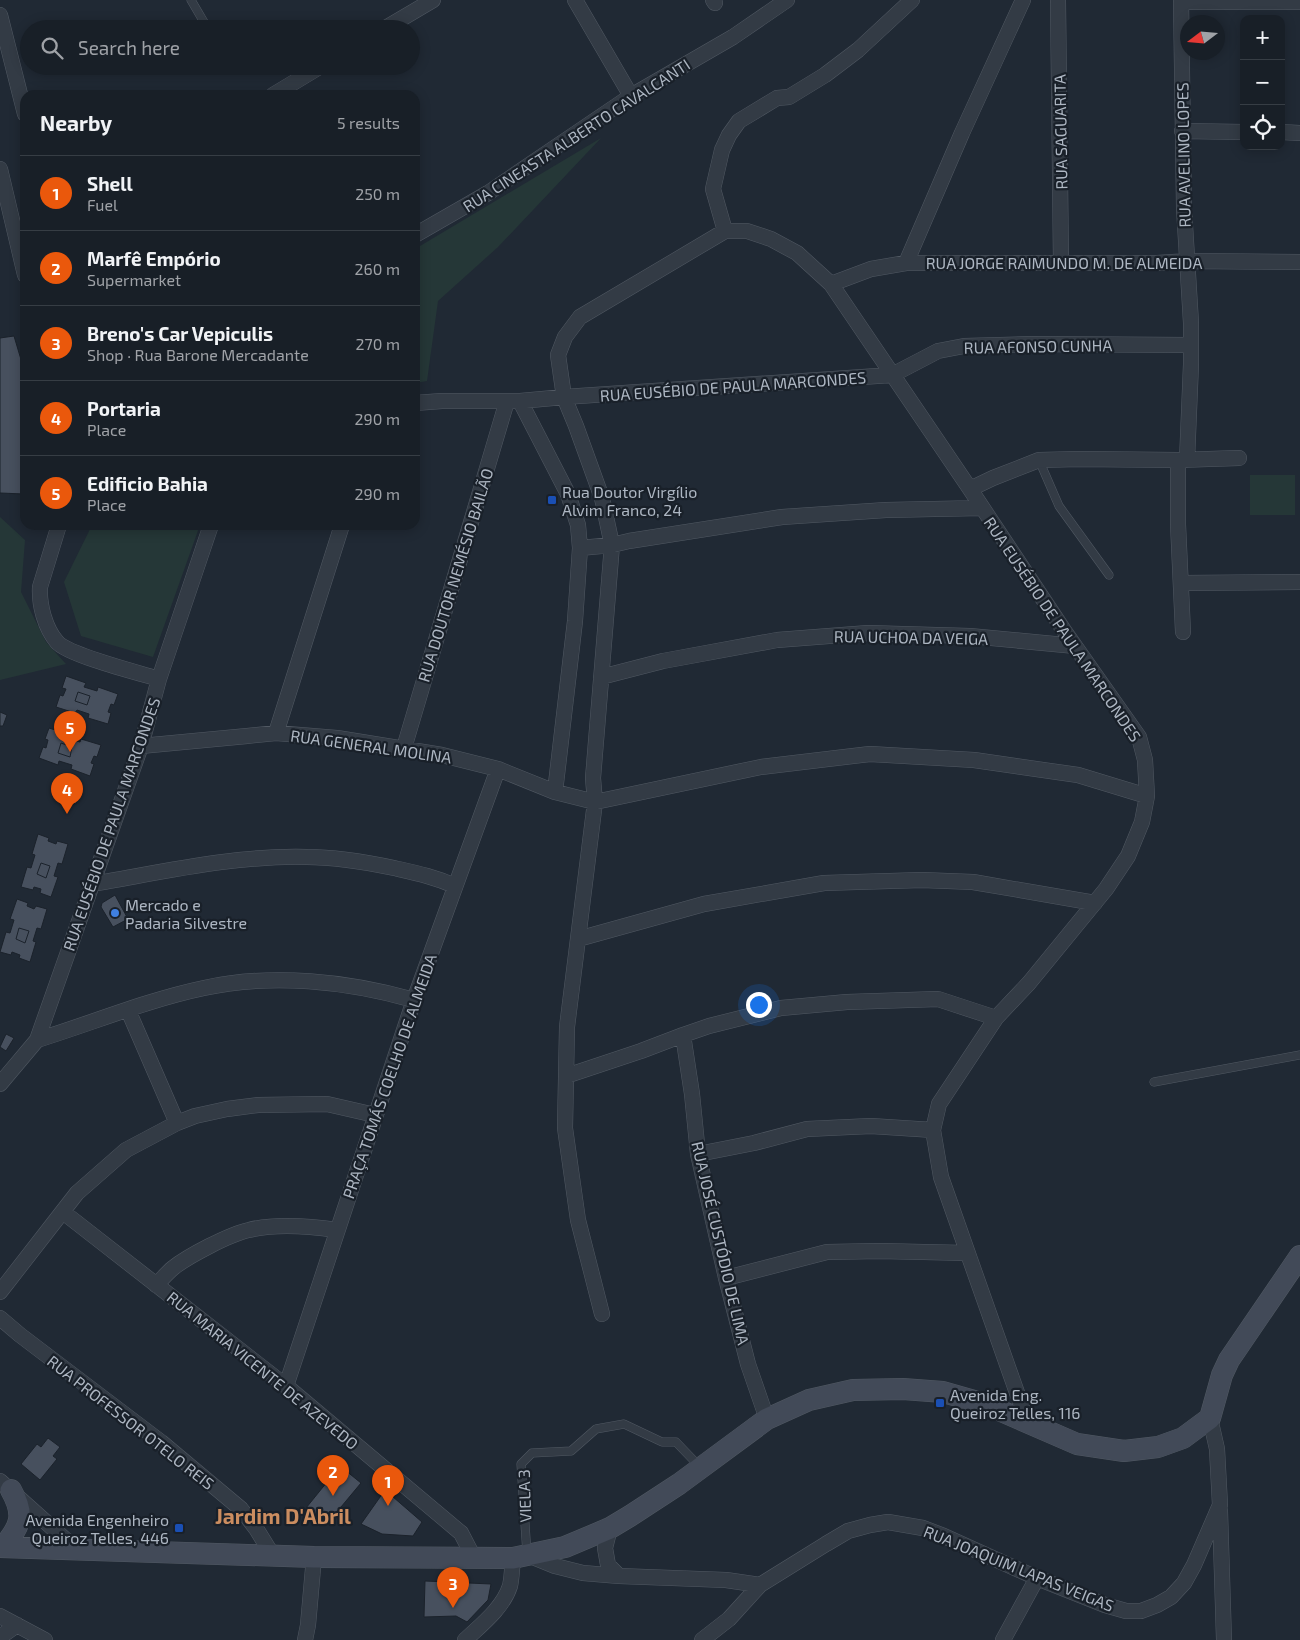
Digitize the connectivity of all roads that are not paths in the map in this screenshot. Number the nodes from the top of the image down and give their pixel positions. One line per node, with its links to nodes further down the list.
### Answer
1 (191, 0): 11 (lane)
2 (432, 0): 12 (street)
3 (575, 0): 16 (street)
4 (787, 0): 16 (street, RUA CINEASTA ALBERTO CAVALCANTI)
5 (912, 0): 22 (street)
6 (1022, 0): 27 (street)
7 (1058, 0): 28 (street, RUA SAGUARITA)
8 (1181, 1): 9 (street); 17 (street, RUA AVELINO LOPES)
9 (1300, 2)
10 (0, 15): 15 (street)
11 (203, 20)
12 (399, 20)
13 (306, 75): 14 (street)
14 (281, 90)
15 (20, 94)
16 (631, 96): 23 (street, RUA CINEASTA ALBERTO CAVALCANTI)
17 (1182, 131): 18 (street); 25 (street, RUA AVELINO LOPES)
18 (1240, 132)
19 (1285, 132): 20 (street)
20 (1300, 132)
21 (0, 169): 24 (street)
22 (725, 231): 29 (street); 32 (street)
23 (420, 232)
24 (20, 238)
25 (1188, 261): 26 (street, RUA JORGE RAIMUNDO M. DE ALMEIDA); 28 (street, RUA JORGE RAIMUNDO M. DE ALMEIDA); 30 (street, RUA AVELINO LOPES)
26 (1300, 262)
27 (906, 263): 28 (street, RUA JORGE RAIMUNDO M. DE ALMEIDA); 29 (street, RUA JORGE RAIMUNDO M. DE ALMEIDA)
28 (1061, 263)
29 (831, 284): 31 (street)
30 (1190, 346): 31 (street, RUA AFONSO CUNHA); 37 (street, RUA AVELINO LOPES)
31 (892, 376): 32 (street, RUA EUSÉBIO DE PAULA MARCONDES); 38 (street, RUA EUSÉBIO DE PAULA MARCONDES)
32 (564, 397): 33 (street, RUA EUSÉBIO DE PAULA MARCONDES); 43 (street)
33 (514, 401): 34 (street, RUA EUSÉBIO DE PAULA MARCONDES); 44 (street); 54 (street, RUA DOUTOR NEMÉSIO BAILÃO)
34 (420, 403)
35 (1239, 458): 37 (street)
36 (1039, 460): 37 (street); 38 (street); 45 (lane)
37 (1183, 460): 47 (street, RUA AVELINO LOPES)
38 (970, 489): 39 (street, RUA EUSÉBIO DE PAULA MARCONDES)
39 (982, 508): 43 (street); 49 (street, RUA EUSÉBIO DE PAULA MARCONDES)
40 (57, 530): 51 (street)
41 (209, 530): 51 (street, RUA EUSÉBIO DE PAULA MARCONDES)
42 (340, 530): 52 (street)
43 (612, 545): 44 (street); 50 (street)
44 (580, 548): 56 (street)
45 (1109, 576)
46 (1300, 582): 47 (street)
47 (1181, 583): 48 (street, RUA AVELINO LOPES)
48 (1182, 632)
49 (1075, 646): 50 (street, RUA UCHOA DA VEIGA); 57 (street, RUA EUSÉBIO DE PAULA MARCONDES)
50 (601, 676): 58 (street)
51 (159, 679): 53 (street, RUA EUSÉBIO DE PAULA MARCONDES)
52 (276, 732): 53 (street, RUA GENERAL MOLINA); 54 (street, RUA GENERAL MOLINA)
53 (141, 746): 59 (street, RUA EUSÉBIO DE PAULA MARCONDES)
54 (404, 748): 55 (street, RUA GENERAL MOLINA)
55 (498, 769): 56 (street, RUA GENERAL MOLINA); 60 (street, PRAÇA TOMÁS COELHO DE ALMEIDA)
56 (555, 792): 58 (street, RUA GENERAL MOLINA)
57 (1147, 796): 58 (street); 61 (street, RUA EUSÉBIO DE PAULA MARCONDES)
58 (594, 802): 62 (street)
59 (92, 884): 60 (street); 67 (street, RUA EUSÉBIO DE PAULA MARCONDES)
60 (455, 886): 63 (street, PRAÇA TOMÁS COELHO DE ALMEIDA)
61 (1095, 903): 62 (street); 65 (street, RUA EUSÉBIO DE PAULA MARCONDES)
62 (578, 939): 69 (street)
63 (414, 1000): 64 (street); 72 (street, PRAÇA TOMÁS COELHO DE ALMEIDA)
64 (128, 1010): 67 (street); 73 (street)
65 (996, 1018): 66 (street); 74 (street, RUA EUSÉBIO DE PAULA MARCONDES)
66 (683, 1035): 69 (street); 75 (street, RUA JOSÉ CUSTÓDIO DE LIMA)
67 (37, 1040): 71 (street, RUA EUSÉBIO DE PAULA MARCONDES)
68 (1300, 1055): 70 (lane)
69 (566, 1076): 83 (street)
70 (1154, 1082)
71 (0, 1084)
72 (375, 1115): 73 (street); 77 (street, PRAÇA TOMÁS COELHO DE ALMEIDA)
73 (177, 1123): 76 (street)
74 (933, 1130): 75 (street); 78 (street, RUA EUSÉBIO DE PAULA MARCONDES)
75 (698, 1154): 80 (street, RUA JOSÉ CUSTÓDIO DE LIMA)
76 (63, 1212): 81 (street, RUA MARIA VICENTE DE AZEVEDO); 82 (street)
77 (337, 1230): 81 (street); 85 (street, PRAÇA TOMÁS COELHO DE ALMEIDA)
78 (967, 1253): 80 (street); 88 (street, RUA EUSÉBIO DE PAULA MARCONDES)
79 (1300, 1256): 86 (main road, RUA JOAQUIM LAPAS VEIGAS)
80 (726, 1278): 87 (street, RUA JOSÉ CUSTÓDIO DE LIMA)
81 (156, 1285): 85 (street, RUA MARIA VICENTE DE AZEVEDO)
82 (0, 1292)
83 (602, 1314)
84 (0, 1318): 95 (street, RUA PROFESSOR OTELO REIS)
85 (286, 1386): 98 (street, RUA MARIA VICENTE DE AZEVEDO)
86 (1210, 1418): 88 (main road); 91 (street, RUA JOAQUIM LAPAS VEIGAS)
87 (767, 1419): 88 (main road); 89 (main road)
88 (1028, 1424)
89 (701, 1468): 92 (main road); 97 (lane, VIELA 3)
90 (6, 1485): 93 (main road); 94 (street)
91 (1220, 1505): 100 (street, RUA JOAQUIM LAPAS VEIGAS); 110 (street)
92 (610, 1528): 97 (main road); 99 (street)
93 (1, 1547): 94 (main road)
94 (76, 1549): 95 (main road)
95 (273, 1556): 96 (main road)
96 (314, 1557): 98 (main road); 106 (street)
97 (520, 1557): 98 (main road); 99 (street); 107 (street)
98 (474, 1558)
99 (619, 1576): 101 (street)
100 (1037, 1578): 101 (street, RUA JOAQUIM LAPAS VEIGAS); 109 (street)
101 (760, 1585): 108 (street, RUA JOAQUIM LAPAS VEIGAS)
102 (0, 1616): 103 (street)
103 (17, 1625): 104 (street); 105 (street)
104 (0, 1637)
105 (45, 1640)
106 (305, 1640)
107 (465, 1640)
108 (702, 1640)
109 (1003, 1640)
110 (1224, 1640)

